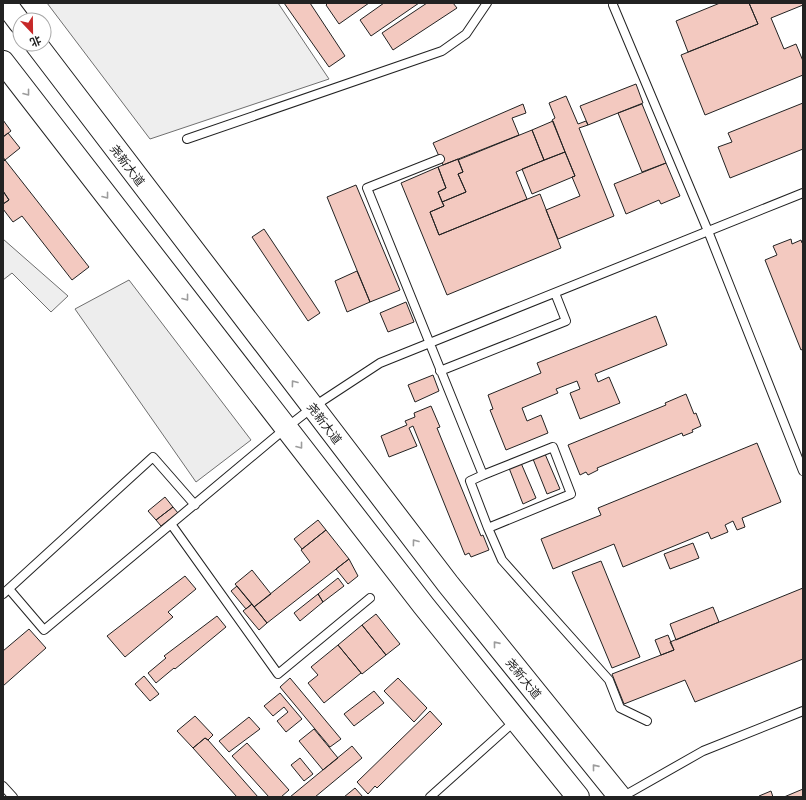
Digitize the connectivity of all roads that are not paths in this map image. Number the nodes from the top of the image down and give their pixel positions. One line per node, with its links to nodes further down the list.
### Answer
1 (5, 3): 4 (main road)
2 (487, 3): 7 (lane)
3 (613, 5): 10 (lane)
4 (12, 12)
5 (42, 52): 14 (main road, 尧新大道, one-way to 5)
6 (3, 62): 15 (main road, one-way to 15)
7 (187, 140)
8 (440, 159): 12 (lane)
9 (803, 193): 10 (lane)
10 (708, 231): 11 (lane); 16 (lane)
11 (555, 292): 12 (lane); 13 (lane)
12 (429, 343): 13 (lane); 14 (lane)
13 (440, 371): 17 (lane)
14 (313, 407): 15 (lane); 30 (main road, 尧新大道, one-way to 14)
15 (286, 428): 18 (lane); 24 (main road, one-way to 24)
16 (803, 471)
17 (483, 475): 20 (lane); 20 (lane)
18 (195, 505): 19 (lane); 21 (lane)
19 (171, 524): 21 (lane); 22 (lane)
20 (488, 528): 25 (lane)
21 (6, 591)
22 (370, 598)
23 (803, 711): 30 (lane)
24 (516, 720): 28 (lane); 29 (main road)
25 (647, 721)
26 (3, 786): 27 (lane)
27 (13, 797)
28 (430, 797)
29 (578, 797)
30 (621, 797)

